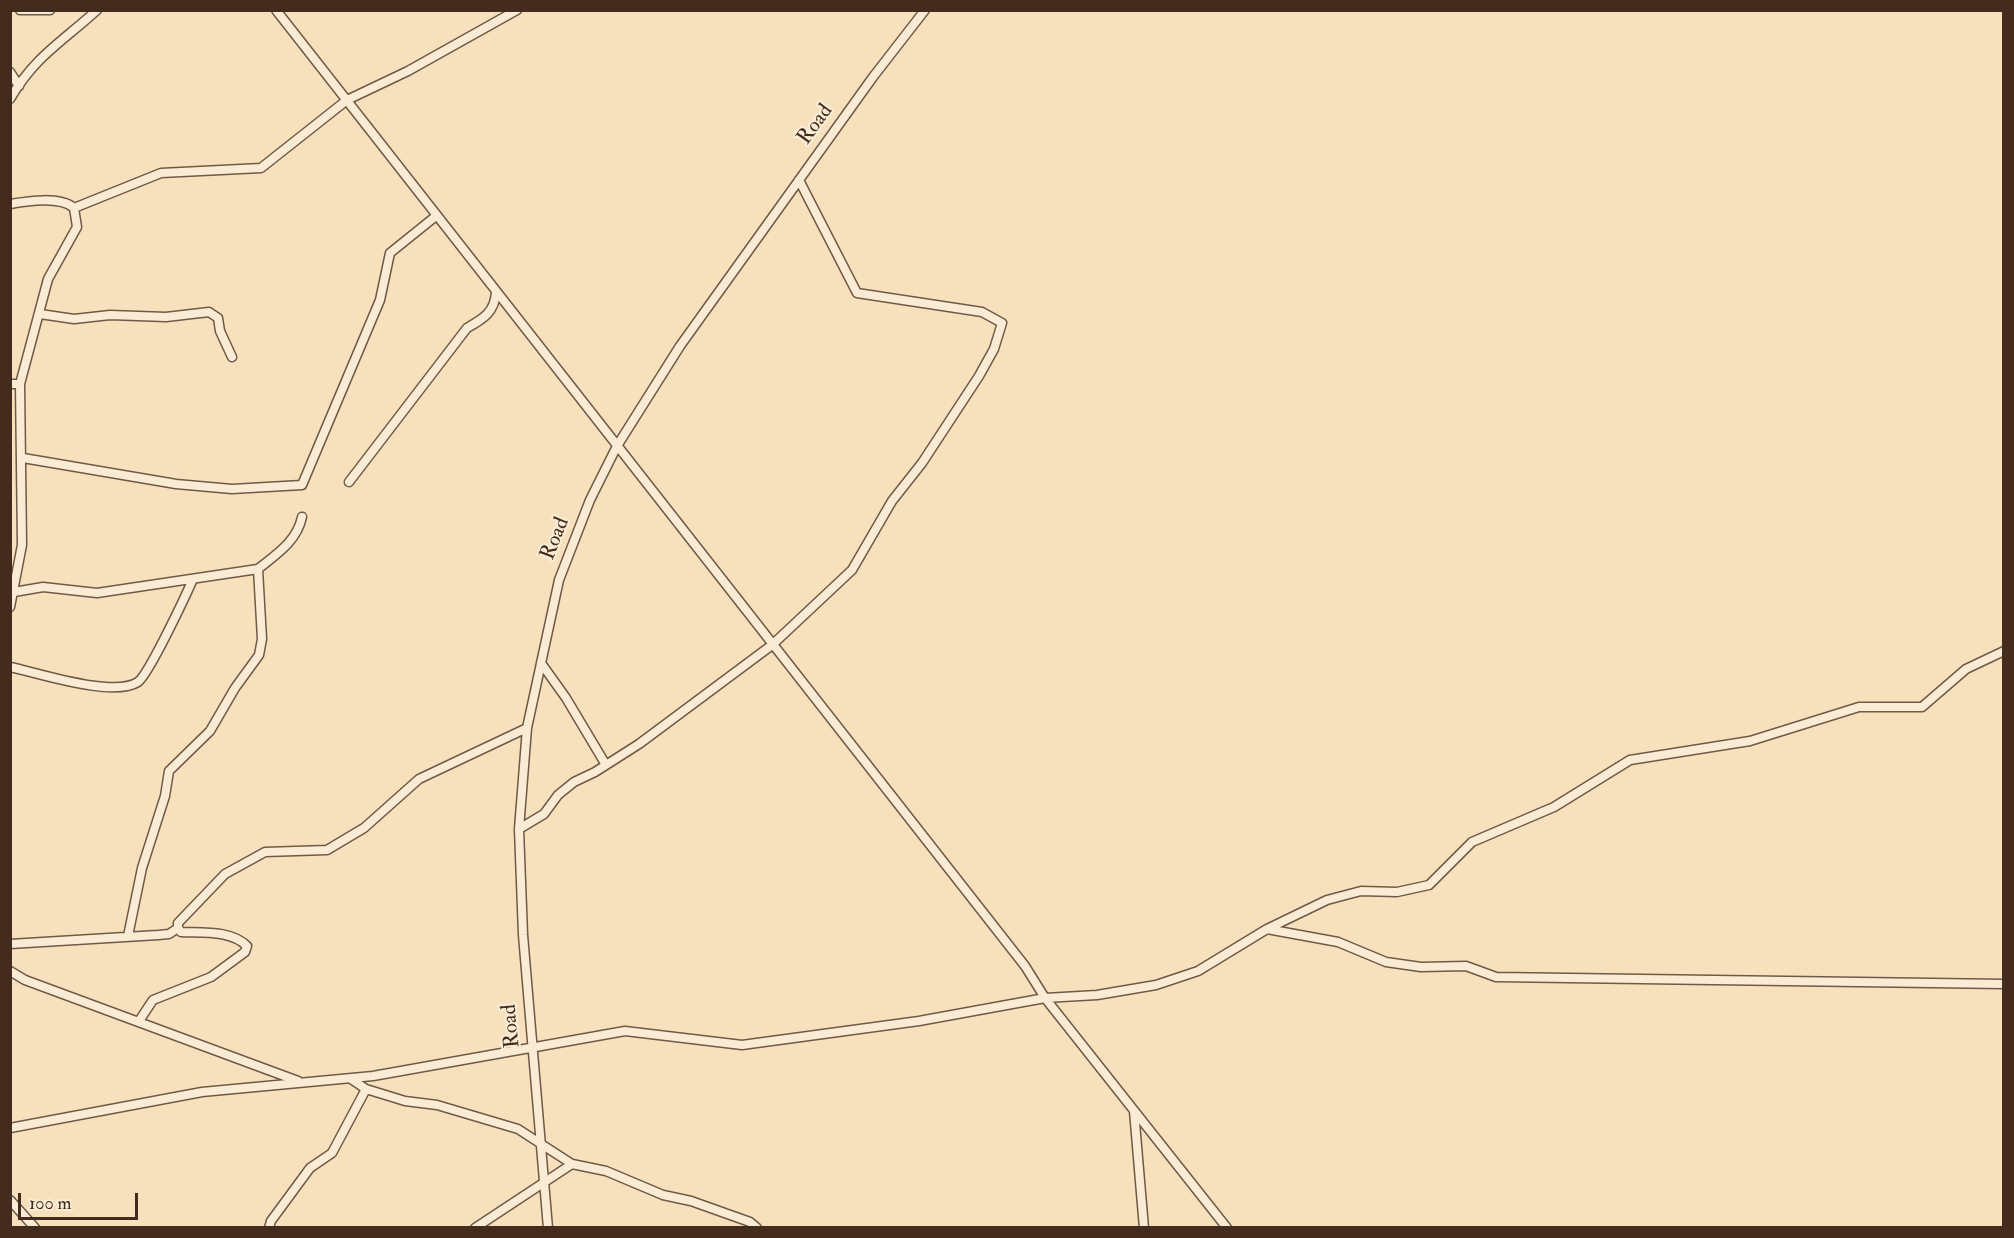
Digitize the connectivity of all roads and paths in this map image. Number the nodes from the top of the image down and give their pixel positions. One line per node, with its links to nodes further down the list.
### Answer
1 (20, 10): 2 (street)
2 (50, 10)
3 (97, 10): 8 (street)
4 (276, 10): 10 (street)
5 (517, 10): 10 (street)
6 (925, 10): 11 (street, Road)
7 (10, 72): 8 (street)
8 (19, 86): 9 (street)
9 (10, 99)
10 (346, 100): 13 (street); 14 (street)
11 (799, 180): 19 (street, Road); 27 (street)
12 (11, 202): 13 (street)
13 (74, 208): 16 (street)
14 (436, 216): 15 (street); 20 (street)
15 (496, 292): 19 (street); 21 (street)
16 (40, 314): 17 (street); 18 (street)
17 (232, 357)
18 (15, 384): 20 (street)
19 (617, 446): 27 (street); 29 (street, Road)
20 (23, 458): 25 (street)
21 (349, 482)
22 (302, 517): 23 (street)
23 (258, 569): 24 (street); 36 (street)
24 (193, 579): 25 (street); 30 (street)
25 (14, 592): 26 (street)
26 (10, 608)
27 (772, 645): 32 (street); 40 (street)
28 (2004, 651): 35 (street)
29 (541, 663): 31 (street, Road); 32 (street)
30 (10, 667)
31 (527, 728): 33 (street, Road); 34 (street)
32 (606, 765): 33 (street)
33 (519, 829): 42 (street, Road)
34 (178, 928): 36 (street); 41 (street)
35 (1267, 929): 39 (street); 40 (street)
36 (128, 936): 37 (street)
37 (10, 944)
38 (10, 971): 41 (street)
39 (2004, 984)
40 (1045, 998): 42 (street); 46 (street)
41 (140, 1021): 44 (street)
42 (531, 1046): 43 (street); 48 (street, Road)
43 (351, 1079): 44 (street); 45 (street)
44 (301, 1083): 47 (street)
45 (366, 1089): 48 (street); 53 (street)
46 (1134, 1111): 57 (street); 58 (street)
47 (10, 1128)
48 (541, 1145): 49 (street); 50 (street, Road)
49 (572, 1164): 50 (street); 56 (street)
50 (544, 1181): 54 (street); 55 (street, Road)
51 (10, 1200): 52 (street)
52 (35, 1227)
53 (269, 1227)
54 (475, 1227)
55 (548, 1227)
56 (757, 1227)
57 (1144, 1227)
58 (1227, 1227)

